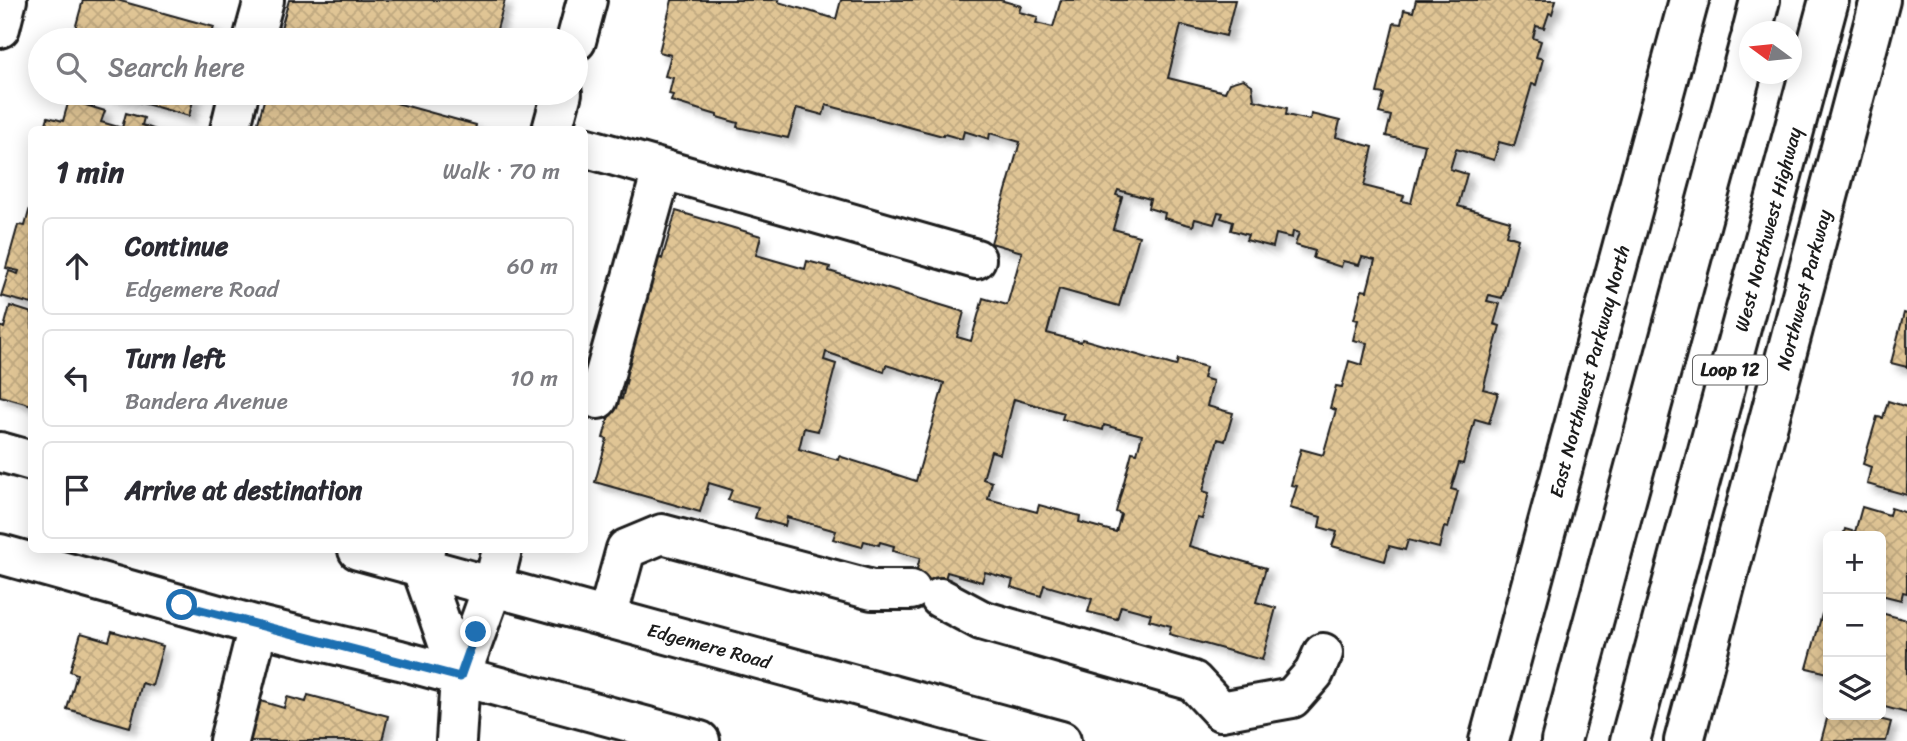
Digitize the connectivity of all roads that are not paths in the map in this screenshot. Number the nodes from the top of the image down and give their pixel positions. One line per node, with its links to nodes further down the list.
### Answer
1 (8, 0): 9 (street)
2 (264, 0): 10 (street)
3 (587, 0): 11 (street)
4 (1689, 0): 37 (street, East Northwest Parkway North)
5 (1760, 0): 8 (street)
6 (1829, 0): 39 (street, West Northwest Highway / Loop 12)
7 (1880, 0): 40 (street, Northwest Parkway)
8 (1755, 21)
9 (0, 28)
10 (256, 28)
11 (579, 28)
12 (1739, 78): 38 (street, Loop 12)
13 (236, 105): 15 (street)
14 (559, 105): 16 (street)
15 (231, 126)
16 (553, 126)
17 (588, 148): 18 (street)
18 (662, 170): 19 (street); 20 (street)
19 (976, 259)
20 (598, 399)
21 (0, 452): 22 (street)
22 (28, 460)
23 (382, 553): 25 (street, Edgemere Road)
24 (501, 553): 27 (street)
25 (423, 558): 27 (street, Edgemere Road); 31 (street)
26 (2, 560): 29 (street)
27 (493, 586): 28 (street, Edgemere Road); 31 (street)
28 (607, 618): 32 (street); 36 (street, Edgemere Road)
29 (258, 626): 31 (street); 33 (street)
30 (1323, 653): 32 (street)
31 (460, 677): 34 (street); 35 (street)
32 (1216, 726)
33 (229, 741)
34 (456, 741)
35 (700, 741)
36 (1061, 741)
37 (1489, 741)
38 (1561, 741)
39 (1630, 741)
40 (1684, 741)

